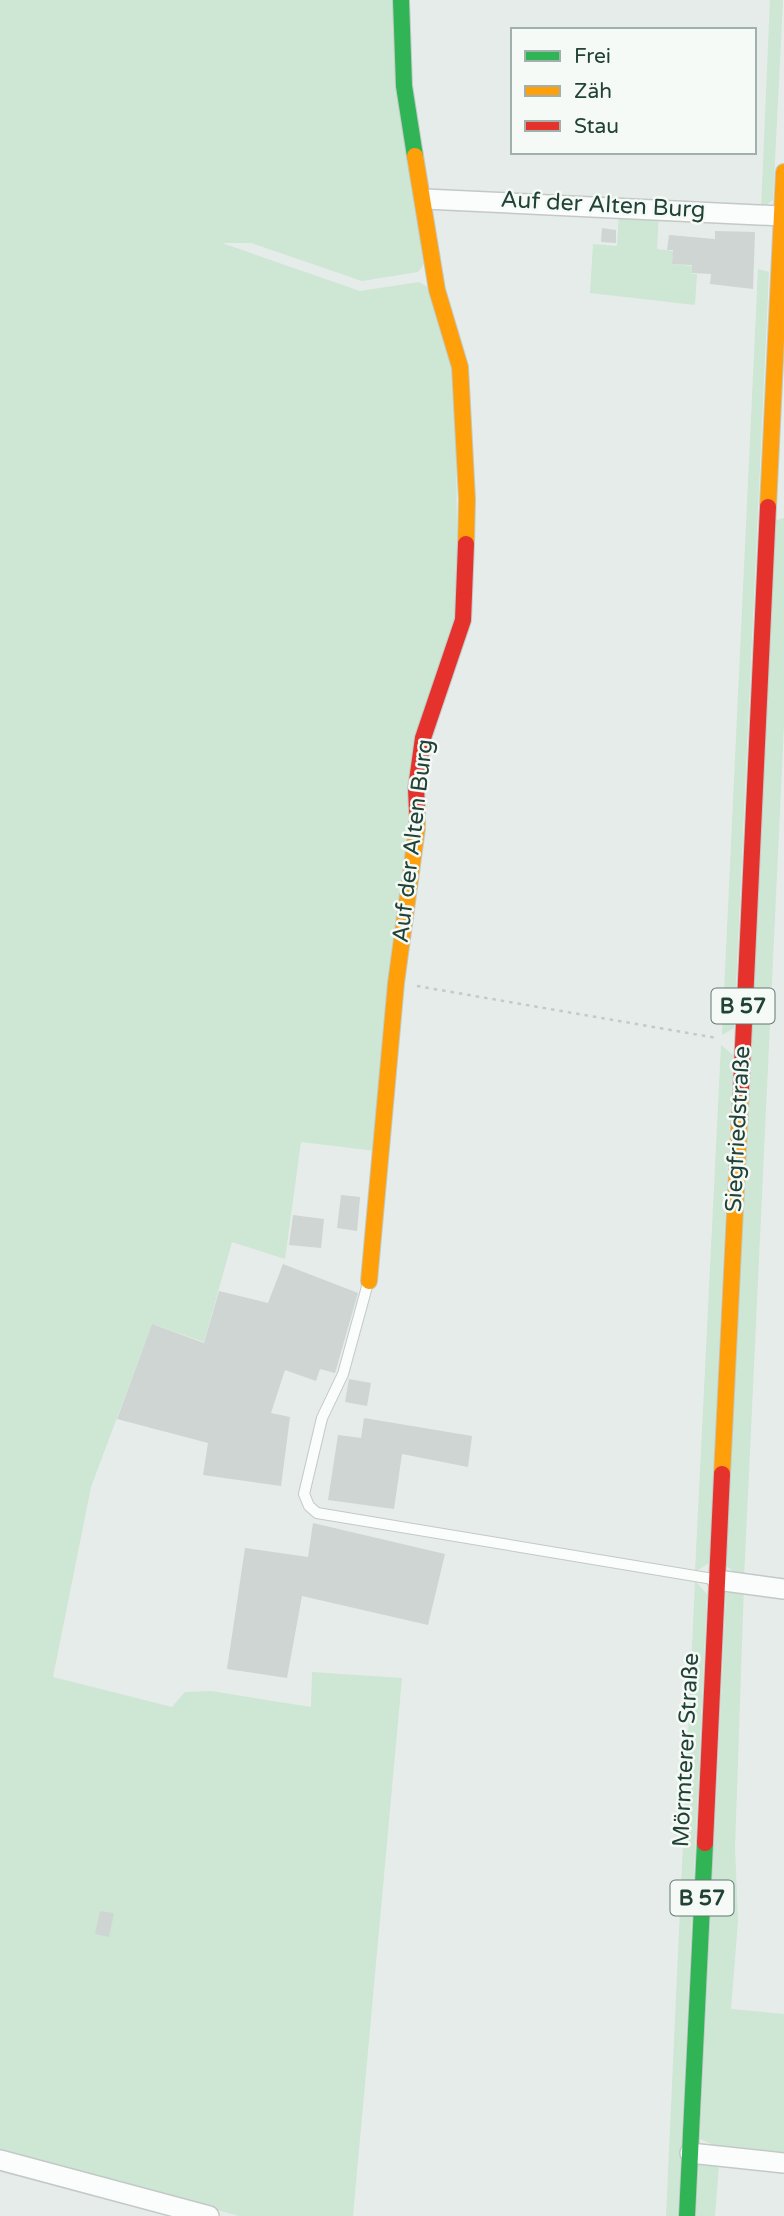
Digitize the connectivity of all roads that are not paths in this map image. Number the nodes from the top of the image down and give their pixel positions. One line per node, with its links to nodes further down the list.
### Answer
1 (401, 0): 3 (main road, Auf der Alten Burg)
2 (784, 173): 4 (main road, Siegfriedstraße / B 57)
3 (425, 199): 4 (street, Auf der Alten Burg); 6 (main road, Auf der Alten Burg)
4 (781, 216): 5 (main road, Siegfriedstraße / B 57)
5 (776, 510): 7 (main road, Siegfriedstraße / B 57)
6 (369, 1281): 7 (lane)
7 (717, 1580): 8 (street); 9 (main road, Mörmterer Straße / B 57)
8 (784, 1589)
9 (690, 2153): 11 (street); 13 (main road, Mörmterer Straße / B 57)
10 (0, 2160): 12 (street)
11 (784, 2163)
12 (209, 2216)
13 (687, 2216)

